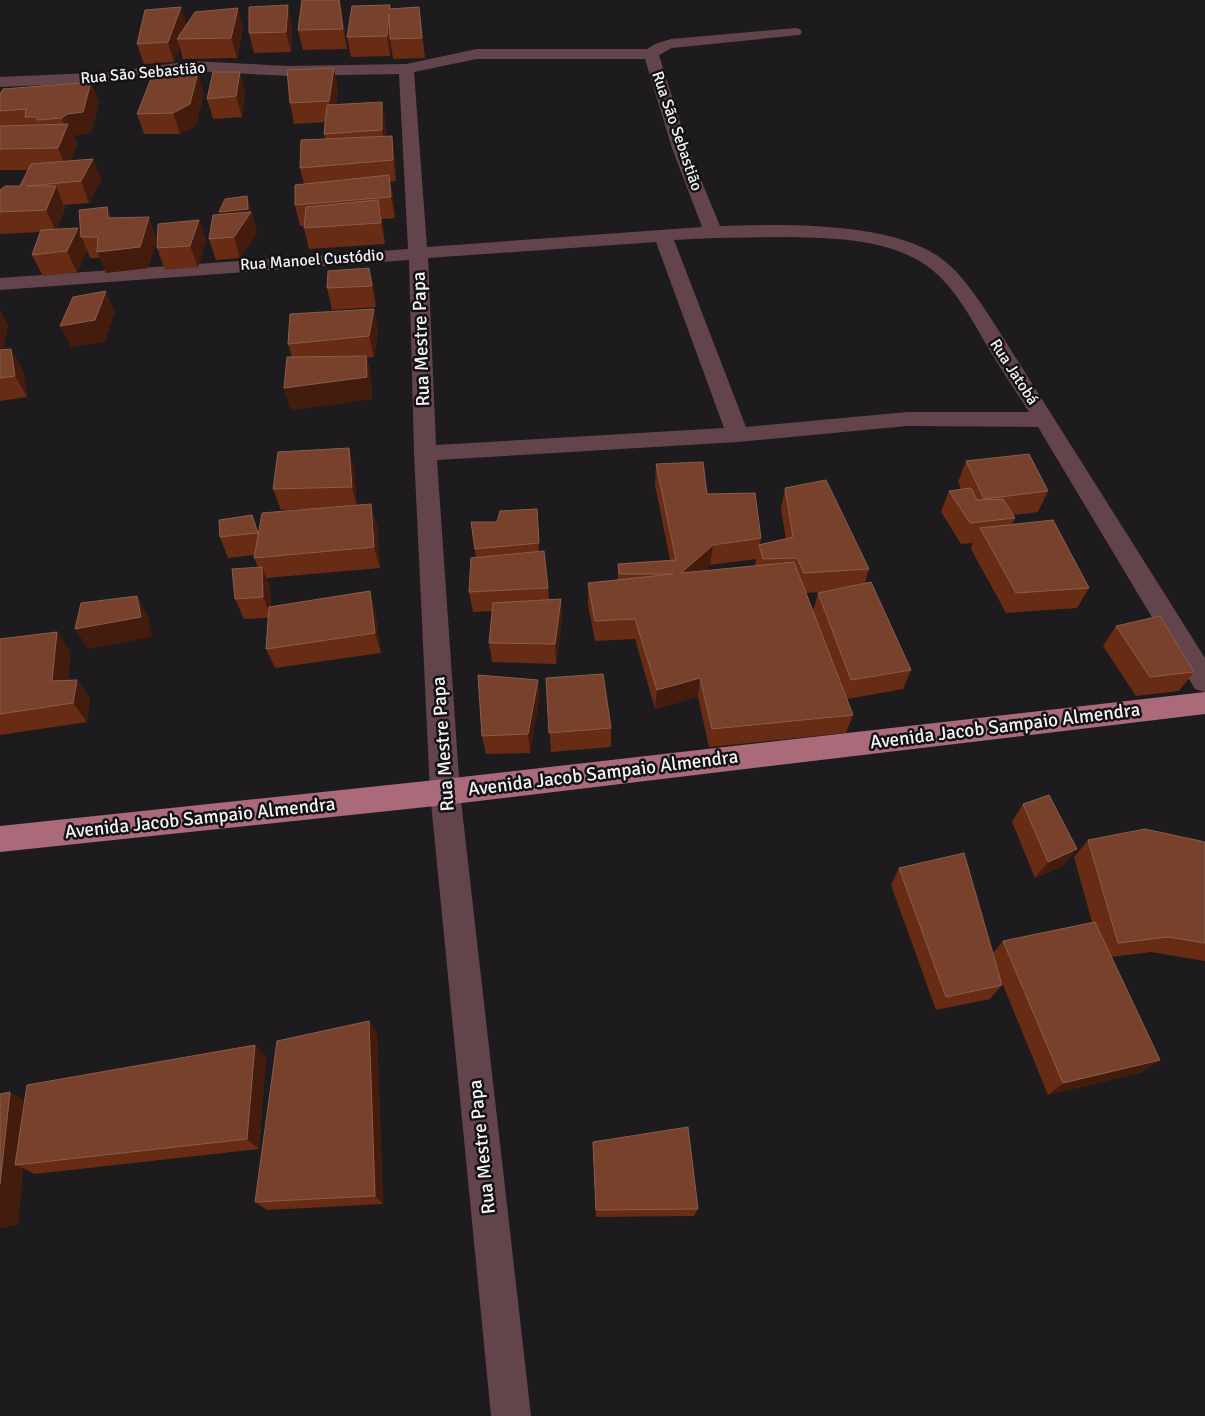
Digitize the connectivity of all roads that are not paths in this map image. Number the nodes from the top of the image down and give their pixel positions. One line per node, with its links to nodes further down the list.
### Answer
1 (795, 32): 2 (street, Rua São Sebastião)
2 (651, 54): 3 (street, Rua São Sebastião); 5 (street, Rua São Sebastião)
3 (406, 69): 4 (street, Rua São Sebastião); 7 (street, Rua Mestre Papa)
4 (0, 82)
5 (714, 232): 6 (street, Rua Manoel Custódio); 9 (street, Rua Jatobá)
6 (663, 236): 7 (street, Rua Manoel Custódio); 10 (street)
7 (418, 252): 8 (street, Rua Manoel Custódio); 11 (street, Rua Mestre Papa)
8 (0, 284)
9 (1045, 420): 10 (street); 12 (street, Rua Jatobá)
10 (738, 435): 11 (street)
11 (425, 453): 14 (street, Rua Mestre Papa)
12 (1205, 681)
13 (1205, 703): 14 (main road, Avenida Jacob Sampaio Almendra)
14 (445, 792): 15 (main road, Avenida Jacob Sampaio Almendra); 16 (street, Rua Mestre Papa)
15 (0, 839)
16 (511, 1416)

